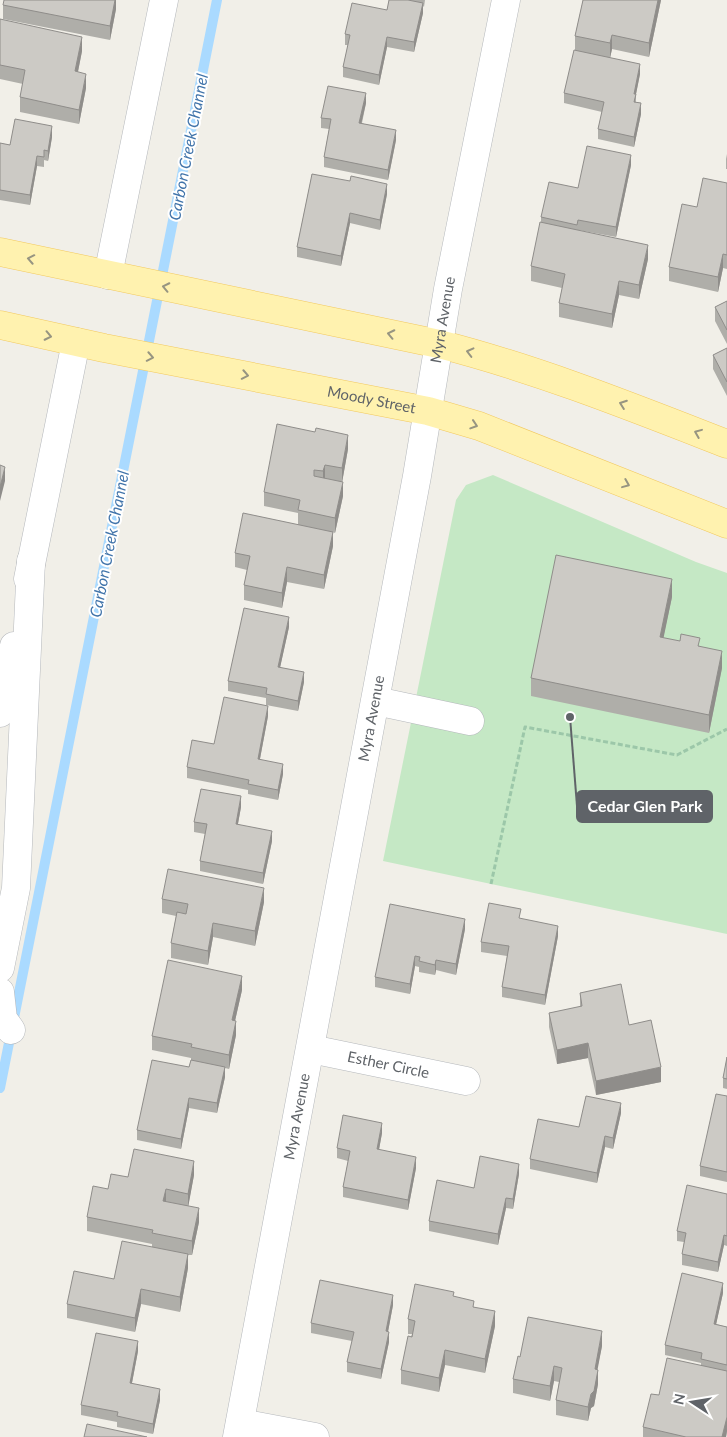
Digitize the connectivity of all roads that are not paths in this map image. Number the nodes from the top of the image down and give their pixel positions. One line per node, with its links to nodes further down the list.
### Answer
1 (164, 0): 4 (street)
2 (506, 0): 7 (street, Myra Avenue)
3 (0, 252): 4 (main road, one-way to 3)
4 (114, 276): 7 (main road, one-way to 4)
5 (0, 325): 6 (main road, Moody Street, one-way to 6)
6 (76, 342): 8 (main road, Moody Street, one-way to 8); 11 (street)
7 (438, 344): 8 (street, Myra Avenue); 9 (main road, one-way to 7)
8 (428, 411): 10 (main road, Moody Street, one-way to 10); 12 (street, Myra Avenue)
9 (727, 444)
10 (727, 524)
11 (31, 561): 13 (street); 15 (street)
12 (376, 701): 14 (street); 18 (street, Myra Avenue)
13 (0, 713)
14 (470, 721)
15 (0, 968)
16 (0, 992): 17 (street)
17 (11, 1030)
18 (311, 1049): 19 (street, Esther Circle); 20 (street, Myra Avenue)
19 (466, 1081)
20 (238, 1430): 21 (street)
21 (315, 1437)

